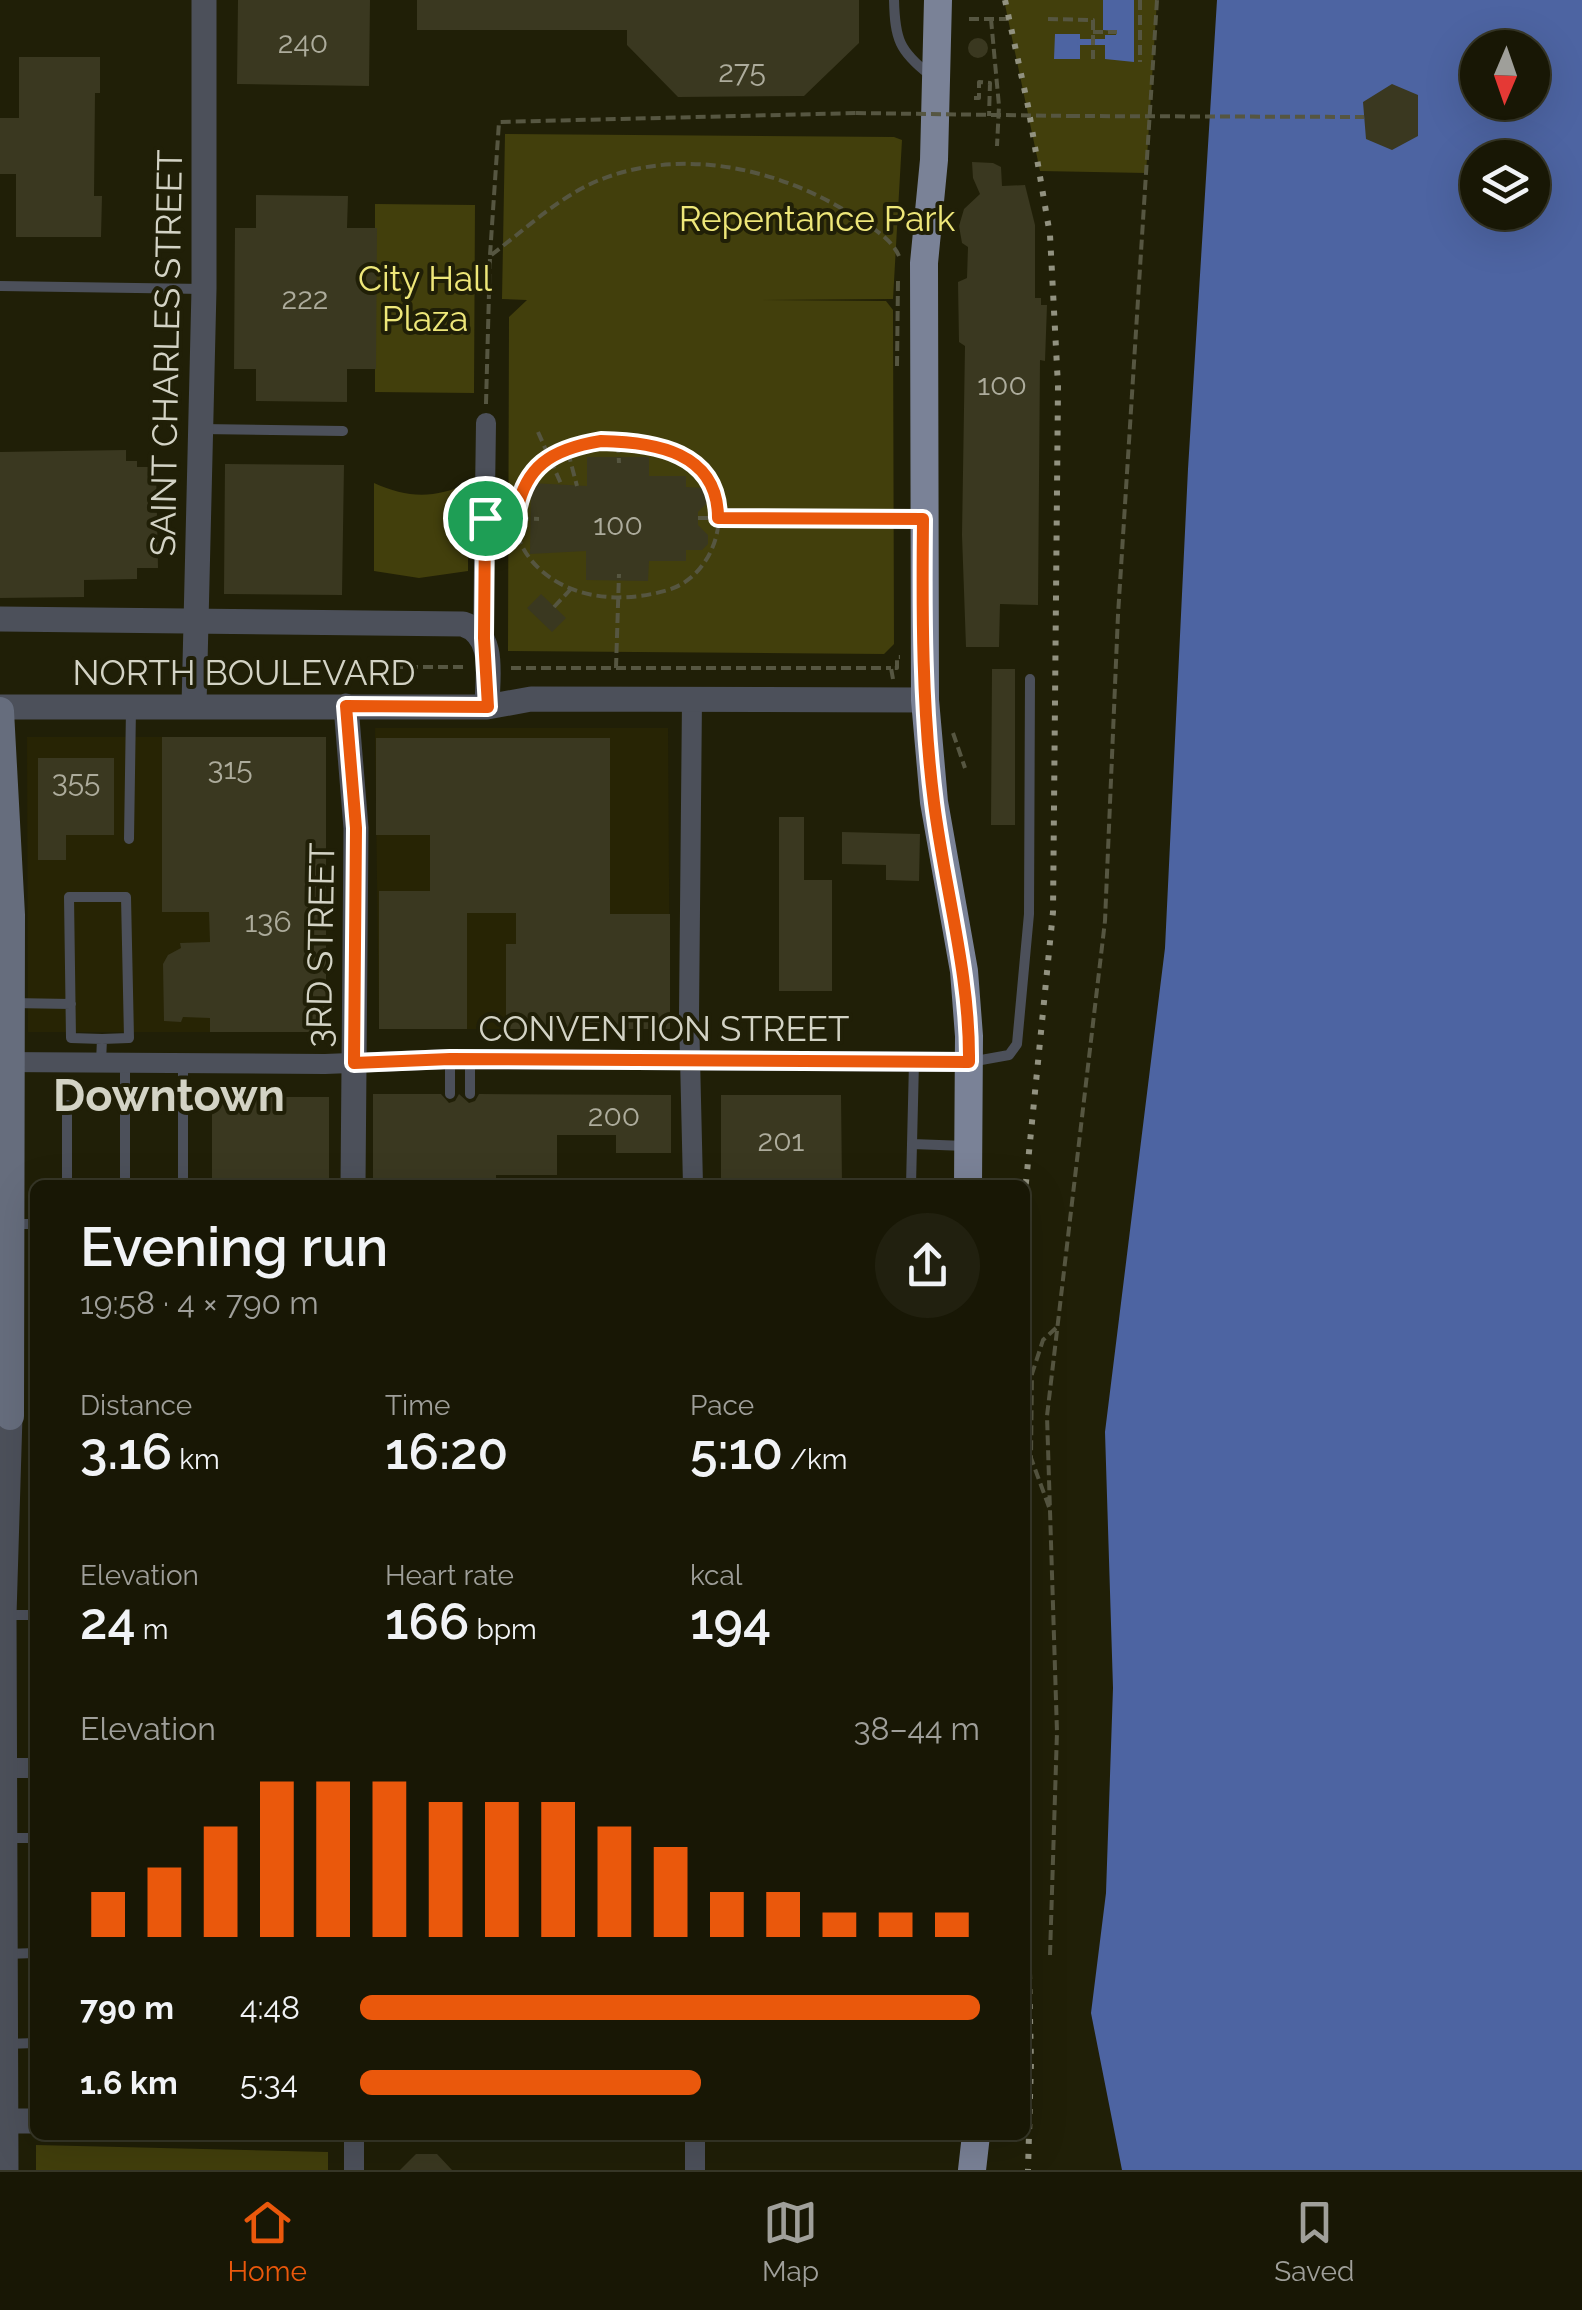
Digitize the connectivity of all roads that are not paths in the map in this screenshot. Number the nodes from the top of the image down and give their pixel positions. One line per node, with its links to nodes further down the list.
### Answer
1 (204, 0): 6 (street, SAINT CHARLES STREET)
2 (894, 0): 4 (lane)
3 (938, 0): 4 (main road)
4 (936, 81): 15 (main road)
5 (0, 286): 6 (lane)
6 (204, 289): 8 (street, SAINT CHARLES STREET)
7 (486, 423): 12 (street)
8 (201, 428): 9 (lane); 11 (street, SAINT CHARLES STREET)
9 (344, 432)
10 (0, 619): 11 (street, NORTH BOULEVARD)
11 (197, 620): 12 (street, NORTH BOULEVARD); 17 (street, SAINT CHARLES STREET)
12 (484, 638): 19 (street)
13 (1030, 679): 31 (lane)
14 (692, 699): 15 (street, NORTH BOULEVARD); 19 (street, NORTH BOULEVARD); 34 (street)
15 (925, 700): 31 (main road)
16 (131, 706): 17 (street, NORTH BOULEVARD); 20 (street, NORTH BOULEVARD); 21 (lane)
17 (194, 706): 18 (street, NORTH BOULEVARD)
18 (346, 706): 19 (street, NORTH BOULEVARD); 33 (street, 3RD STREET)
19 (488, 707)
20 (0, 709): 22 (main road)
21 (129, 839)
22 (5, 915): 23 (main road)
23 (10, 1003): 24 (lane); 27 (main road)
24 (71, 1004): 25 (lane); 25 (lane)
25 (102, 1039): 32 (lane)
26 (460, 1060): 33 (street, CONVENTION STREET); 34 (street, CONVENTION STREET); 35 (lane); 36 (lane)
27 (4, 1062): 32 (street, CONVENTION STREET); 47 (main road)
28 (124, 1062): 29 (street, CONVENTION STREET); 32 (street, CONVENTION STREET); 41 (lane)
29 (183, 1062): 33 (street, CONVENTION STREET); 42 (lane)
30 (914, 1062): 31 (street, CONVENTION STREET); 34 (street, CONVENTION STREET); 38 (lane)
31 (969, 1062): 39 (main road)
32 (101, 1063)
33 (354, 1063): 43 (street, 3RD STREET)
34 (690, 1063): 44 (street)
35 (450, 1094)
36 (470, 1094)
37 (67, 1105): 40 (lane)
38 (912, 1144): 39 (lane); 45 (lane)
39 (968, 1146): 46 (main road)
40 (67, 1180)
41 (126, 1180)
42 (183, 1180)
43 (353, 1180)
44 (693, 1180)
45 (912, 1180)
46 (968, 1180)
47 (22, 1224): 48 (main road)
48 (15, 1416): 49 (street)
49 (4, 1616): 50 (lane); 51 (street)
50 (30, 1616)
51 (2, 1768): 52 (street); 53 (street)
52 (30, 1768)
53 (4, 1838): 54 (lane); 56 (street)
54 (30, 1838)
55 (30, 1953): 56 (lane)
56 (5, 1954): 57 (street)
57 (3, 2016): 59 (street)
58 (30, 2043): 59 (lane)
59 (6, 2044): 60 (street)
60 (3, 2121): 61 (street); 65 (street)
61 (30, 2121)
62 (354, 2140): 66 (street)
63 (694, 2140): 67 (street)
64 (975, 2140): 68 (main road)
65 (6, 2170)
66 (354, 2170)
67 (695, 2170)
68 (972, 2170)

